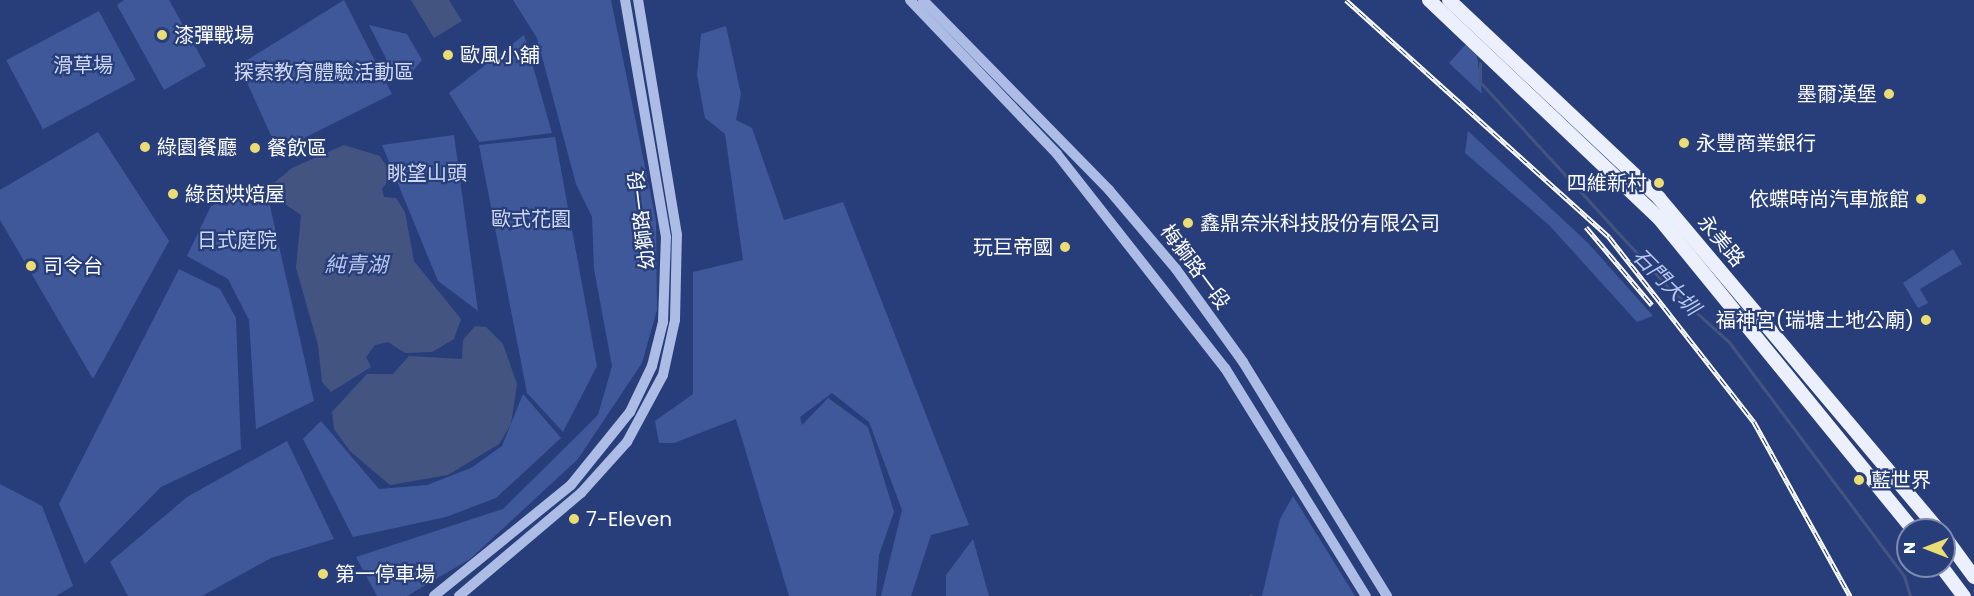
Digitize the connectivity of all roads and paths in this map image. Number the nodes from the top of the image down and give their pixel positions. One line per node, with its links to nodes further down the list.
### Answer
1 (626, 0): 12 (street, 幼獅路一段)
2 (638, 0): 13 (street, 幼獅路一段)
3 (910, 0): 14 (street, 梅獅路一段)
4 (923, 0): 15 (street, 梅獅路一段)
5 (1429, 0): 7 (main road, 永美路)
6 (1449, 0): 8 (main road, 永美路)
7 (1903, 518)
8 (1929, 518)
9 (1956, 553): 11 (main road)
10 (1950, 578): 16 (main road)
11 (1974, 578)
12 (434, 596)
13 (459, 596)
14 (1365, 596)
15 (1387, 596)
16 (1964, 596)

